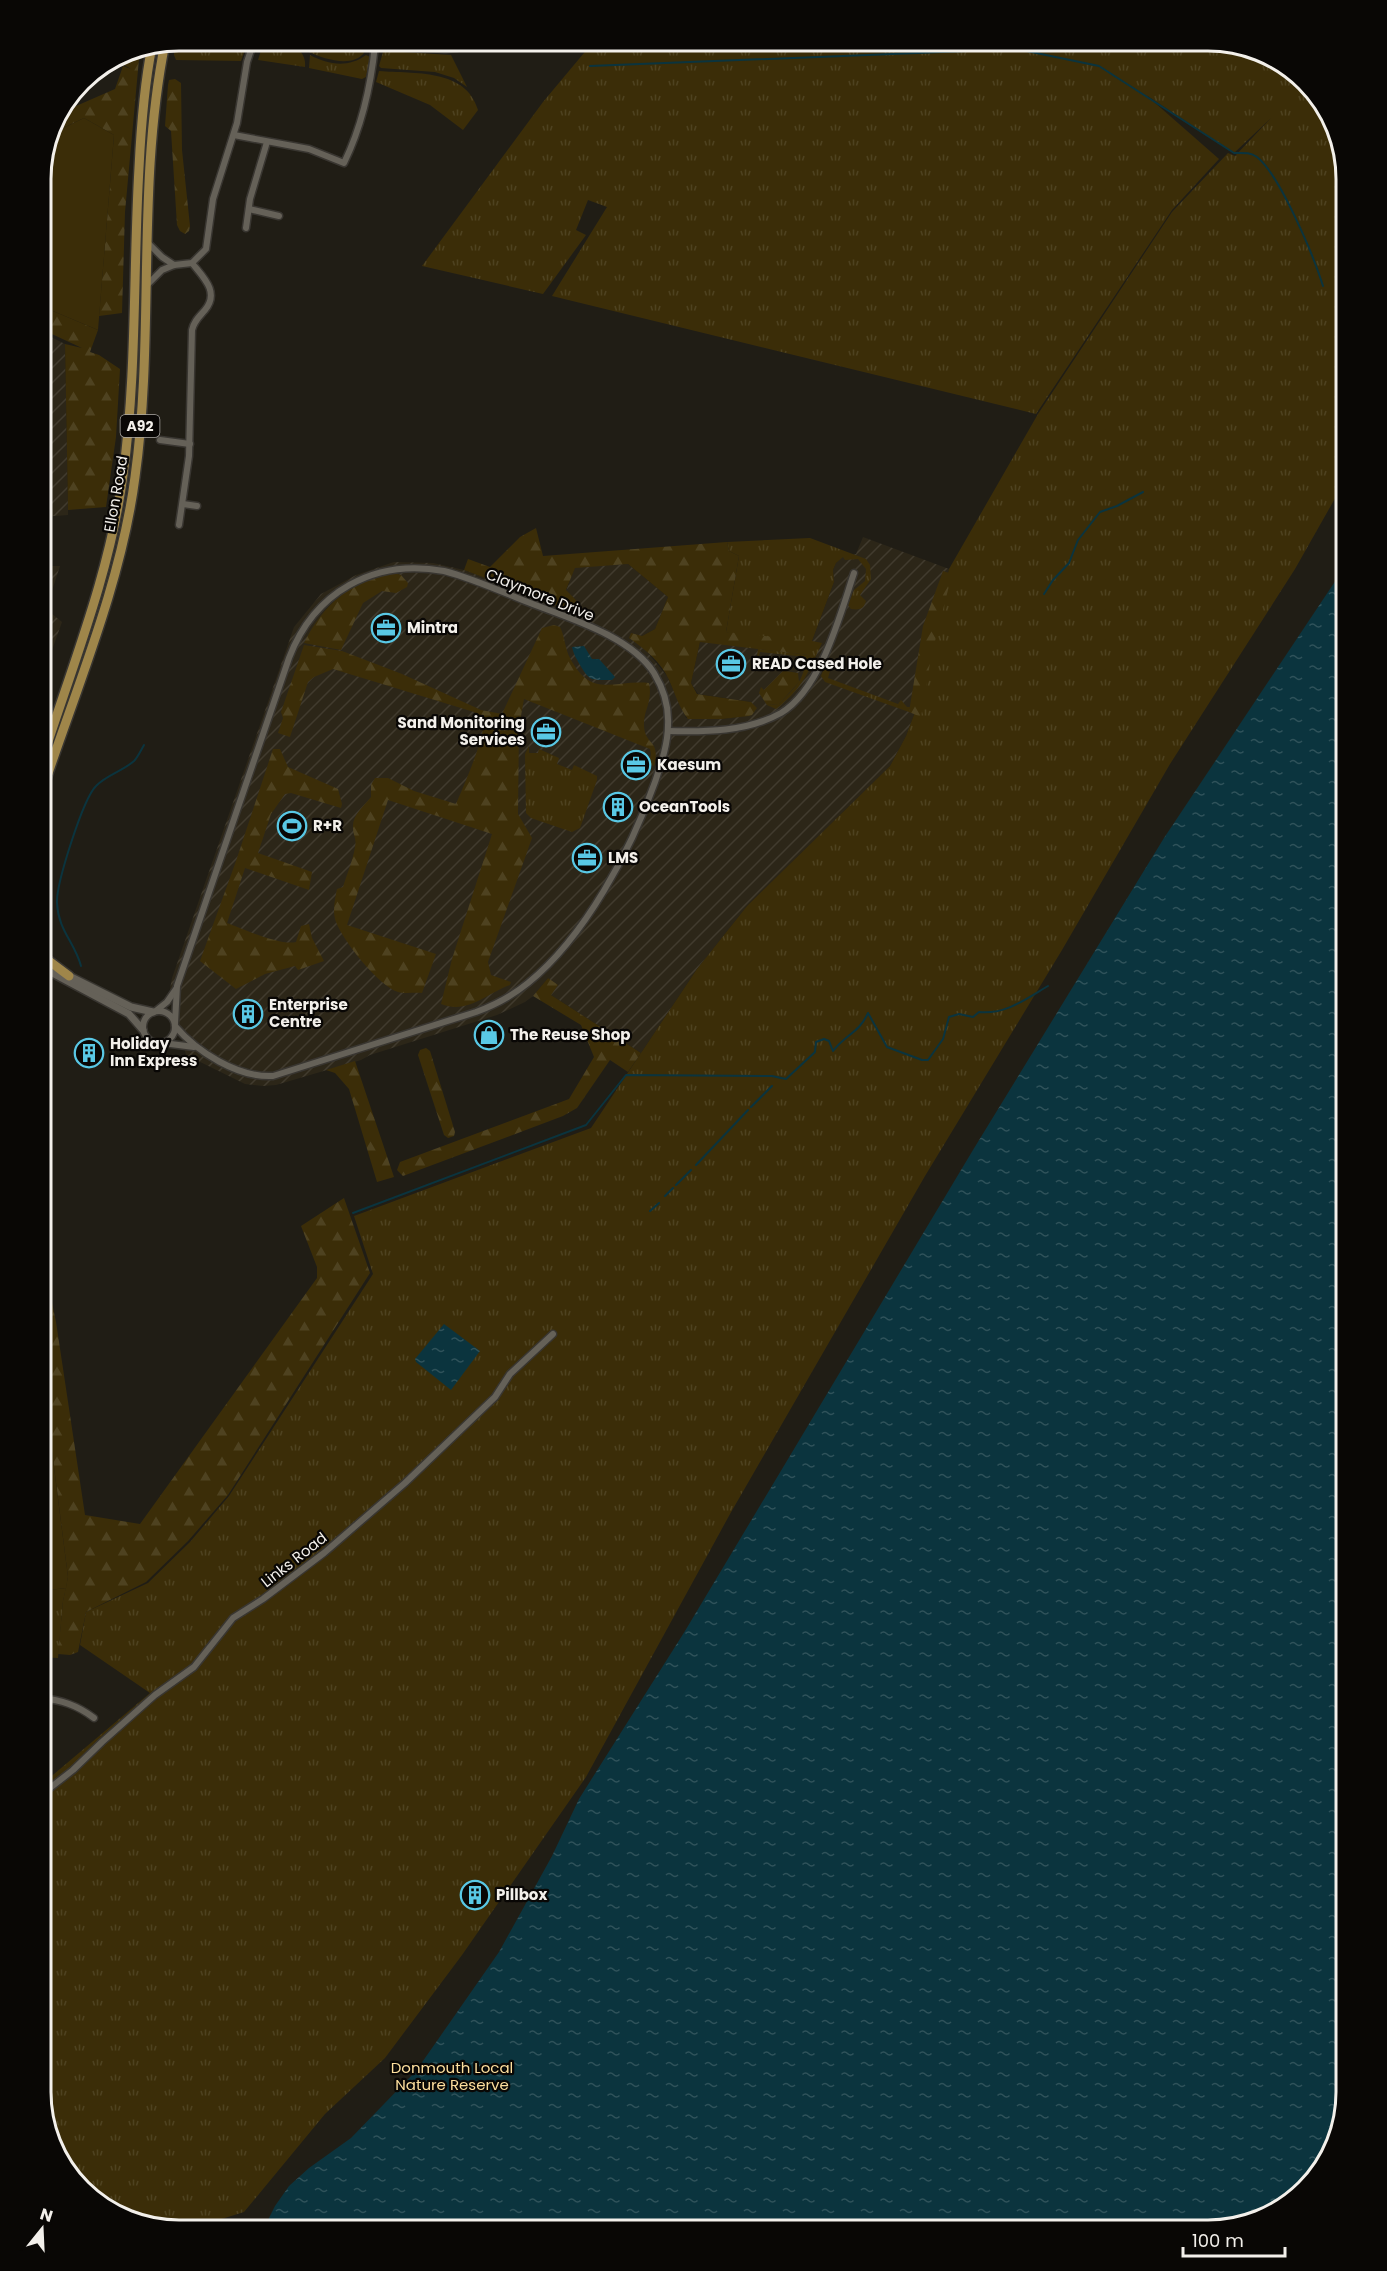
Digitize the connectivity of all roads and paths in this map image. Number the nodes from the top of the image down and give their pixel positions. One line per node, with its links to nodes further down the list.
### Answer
1 (250, 51): 5 (street)
2 (374, 51): 6 (street)
3 (164, 52): 10 (main road, Ellon Road / A92)
4 (151, 54): 21 (main road, Ellon Road / A92)
5 (234, 135): 6 (street); 11 (street)
6 (267, 142): 7 (street)
7 (249, 209): 8 (street); 9 (street)
8 (279, 216)
9 (246, 228)
10 (148, 243): 12 (street); 13 (main road, Ellon Road / A92)
11 (192, 263): 12 (street); 15 (street)
12 (174, 265): 13 (street)
13 (147, 285): 22 (main road, Ellon Road / A92)
14 (160, 440): 15 (street)
15 (190, 444): 16 (street)
16 (183, 504): 17 (street); 18 (street)
17 (197, 506)
18 (179, 525)
19 (854, 573): 20 (street)
20 (668, 731): 27 (street, Claymore Drive); 32 (street, Claymore Drive)
21 (51, 732)
22 (51, 765)
23 (51, 962): 26 (main road)
24 (51, 966): 26 (street)
25 (51, 972): 30 (street)
26 (69, 976): 28 (street)
27 (177, 986): 28 (street, Claymore Drive); 29 (street, Claymore Drive)
28 (155, 1011): 29 (street); 30 (street)
29 (175, 1024): 31 (street); 32 (street)
30 (143, 1030): 31 (street)
31 (163, 1042): 32 (street)
32 (195, 1047)
33 (553, 1334): 36 (street, Links Road)
34 (51, 1700): 35 (street)
35 (94, 1718)
36 (51, 1787)

